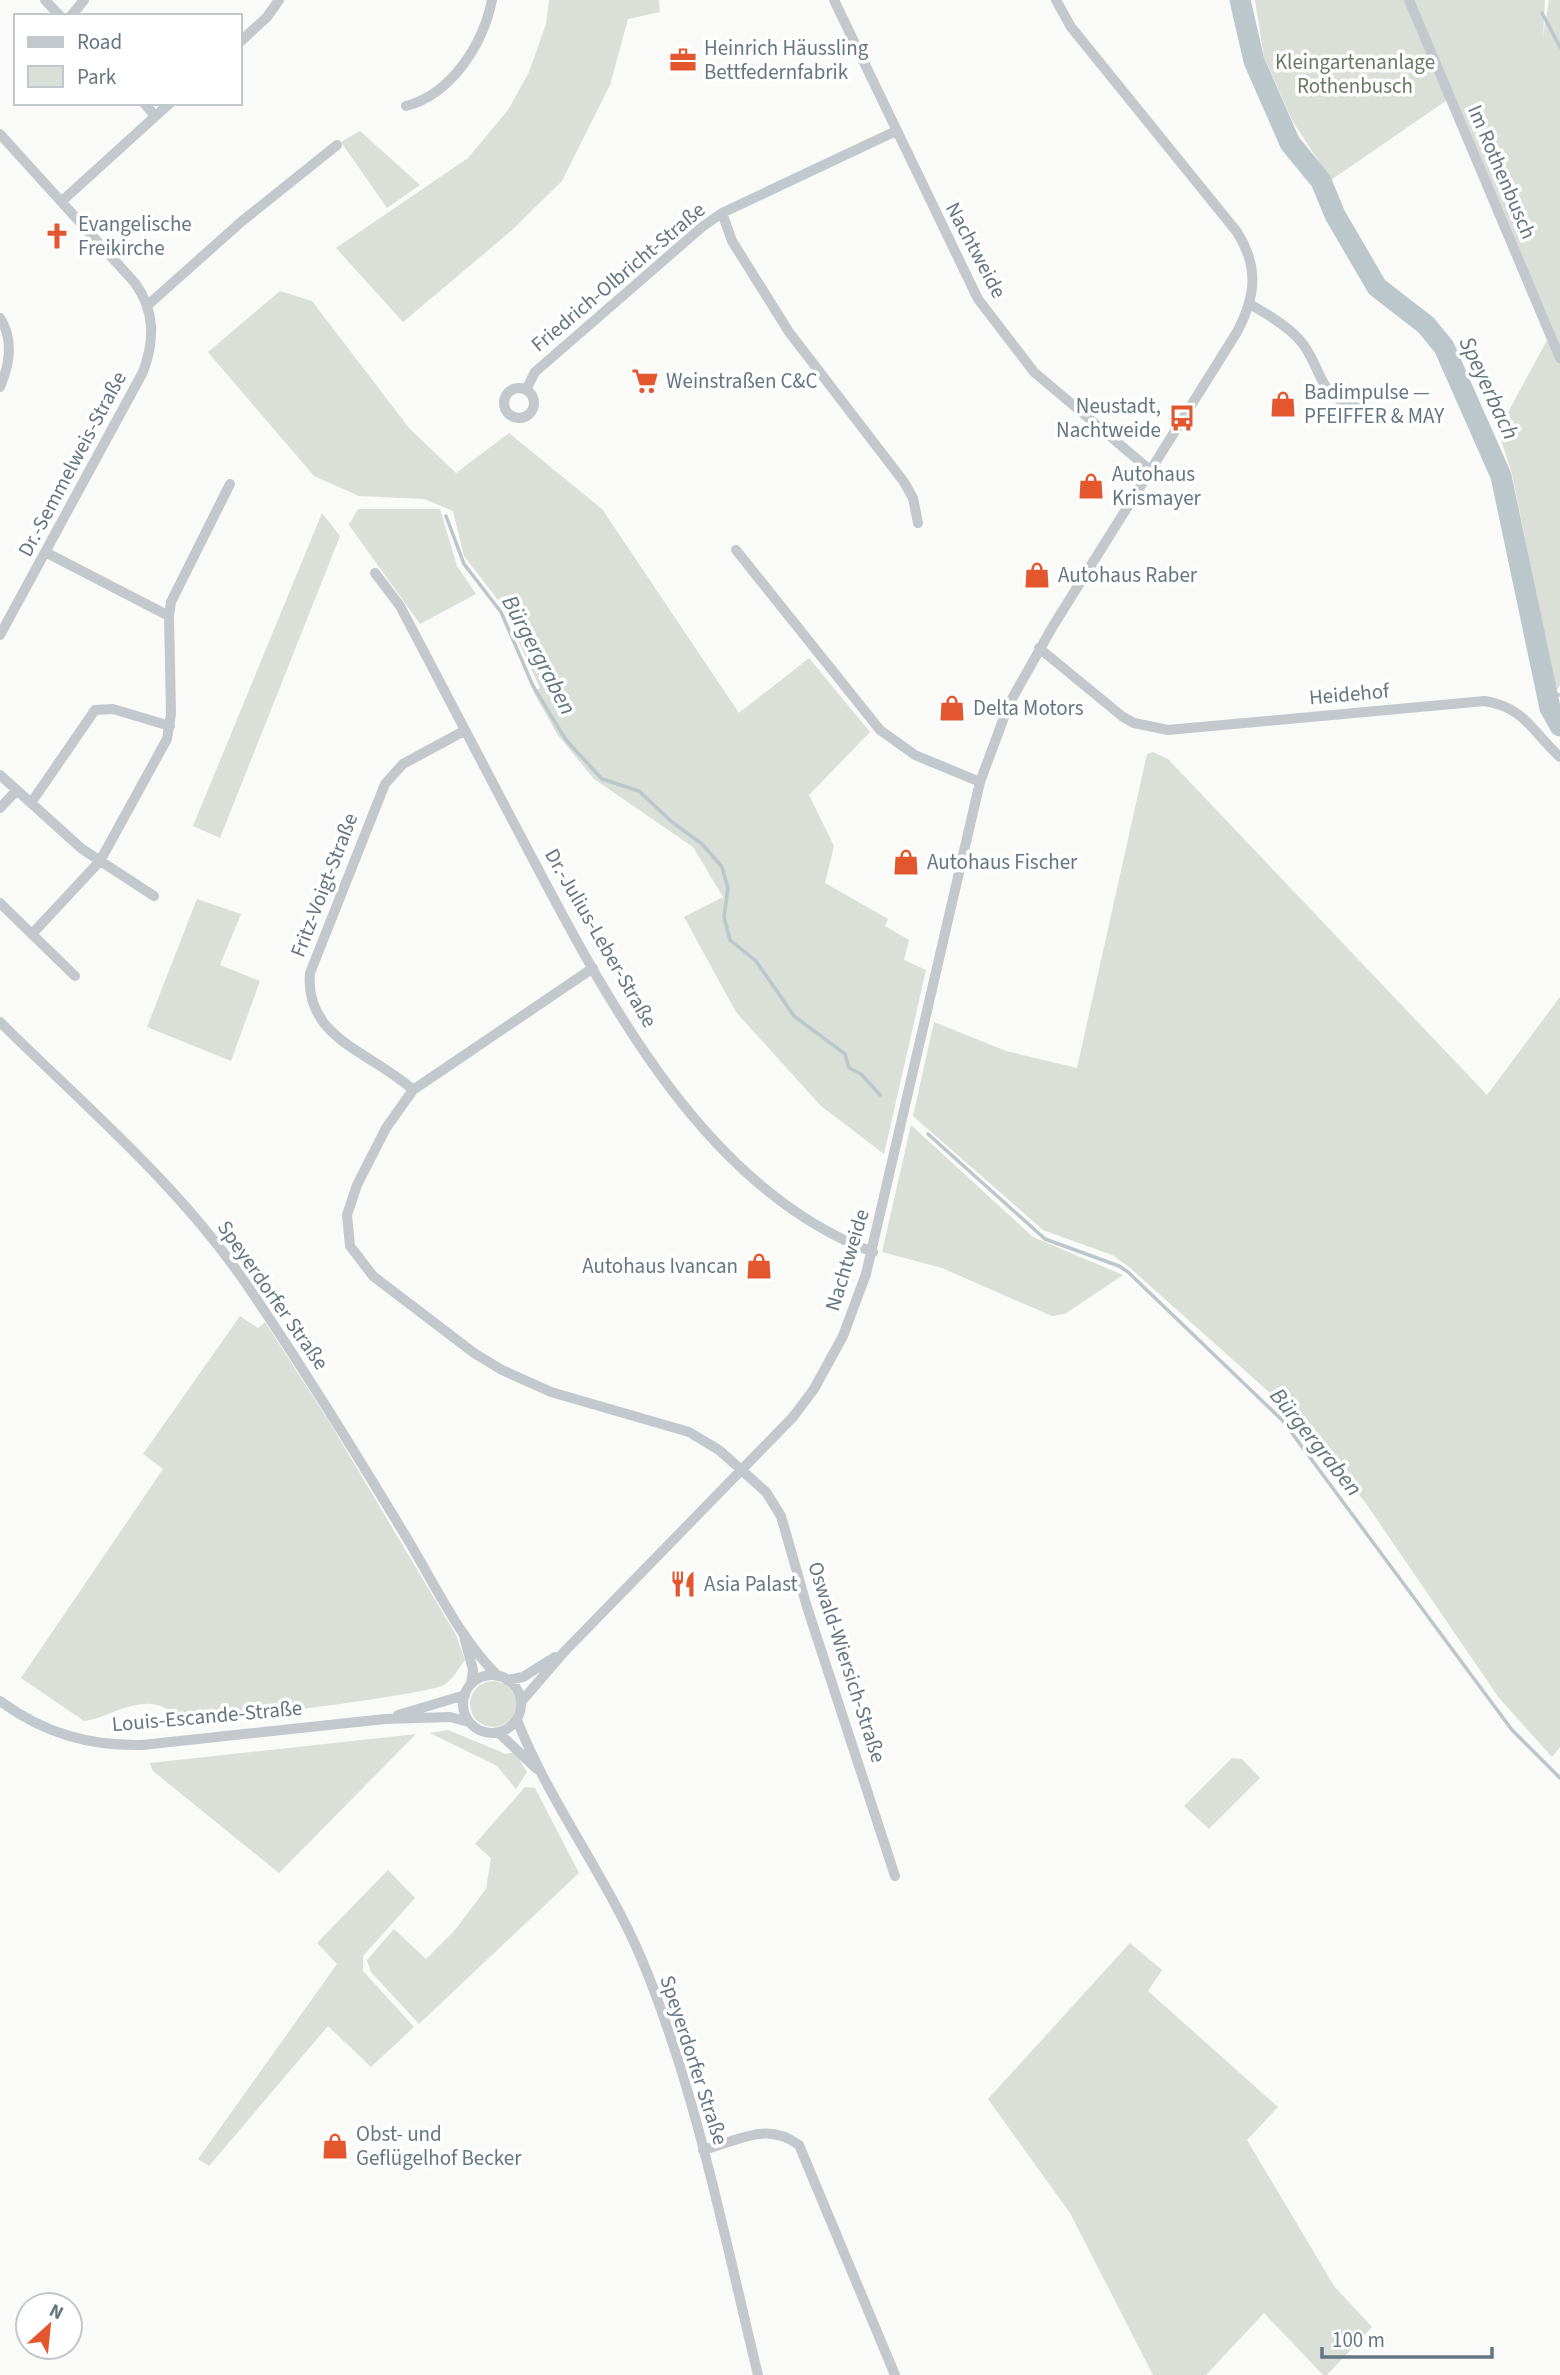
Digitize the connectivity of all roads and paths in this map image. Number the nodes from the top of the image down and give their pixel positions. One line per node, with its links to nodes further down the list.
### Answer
1 (45, 0): 8 (street)
2 (84, 0): 9 (street)
3 (279, 0): 10 (street)
4 (492, 0): 13 (street)
5 (834, 0): 15 (street, Nachtweide)
6 (1056, 0): 21 (street, Nachtweide)
7 (1409, 0): 23 (street, Im Rothenbusch)
8 (58, 14)
9 (73, 14)
10 (242, 40)
11 (146, 105): 14 (street)
12 (168, 105): 14 (street)
13 (406, 106)
14 (155, 116): 18 (street)
15 (896, 131): 19 (street, Friedrich-Olbricht-Straße); 27 (street, Nachtweide)
16 (0, 134): 18 (street)
17 (337, 145): 20 (street)
18 (62, 201): 20 (street)
19 (722, 214): 25 (street, Friedrich-Olbricht-Straße); 29 (street)
20 (149, 304): 31 (street, Dr.-Semmelweis-Straße)
21 (1250, 304): 26 (street); 27 (street, Nachtweide)
22 (0, 318): 24 (street)
23 (1560, 358)
24 (0, 387)
25 (526, 390)
26 (1362, 408)
27 (1150, 470): 35 (street, Nachtweide)
28 (230, 484): 33 (street)
29 (918, 523)
30 (736, 550): 40 (street)
31 (47, 553): 33 (street); 34 (street, Dr.-Semmelweis-Straße)
32 (375, 573): 37 (street, Dr.-Julius-Leber-Straße)
33 (169, 616): 36 (street)
34 (0, 635)
35 (1039, 648): 38 (street, Heidehof); 40 (street, Nachtweide)
36 (170, 726): 42 (street); 44 (street)
37 (464, 731): 48 (street, Dr.-Julius-Leber-Straße); 51 (street, Fritz-Voigt-Straße)
38 (1560, 757)
39 (0, 775): 41 (street)
40 (980, 782): 52 (street, Nachtweide)
41 (16, 790): 42 (street); 43 (street)
42 (31, 803): 44 (street)
43 (0, 808)
44 (100, 861): 45 (street); 47 (street)
45 (154, 896)
46 (0, 903): 47 (street)
47 (32, 934): 49 (street)
48 (593, 968): 51 (street); 52 (street, Dr.-Julius-Leber-Straße)
49 (75, 976)
50 (0, 1022): 54 (street, Speyerdorfer Straße)
51 (413, 1090): 53 (street, Oswald-Wiersich-Straße)
52 (873, 1252): 53 (street, Nachtweide)
53 (742, 1470): 55 (street, Nachtweide); 65 (street, Oswald-Wiersich-Straße)
54 (462, 1630): 56 (street, Speyerdorfer Straße); 57 (street, Speyerdorfer Straße)
55 (564, 1652): 56 (street, Nachtweide); 59 (street, Nachtweide)
56 (503, 1678): 57 (street); 59 (street)
57 (468, 1690): 60 (street, Louis-Escande-Straße); 62 (street)
58 (0, 1701): 60 (street, Louis-Escande-Straße)
59 (521, 1702): 61 (street)
60 (385, 1719): 62 (street, Louis-Escande-Straße)
61 (517, 1720): 63 (street); 64 (street, Speyerdorfer Straße)
62 (469, 1721): 63 (street)
63 (499, 1733): 64 (street, Speyerdorfer Straße)
64 (544, 1776): 66 (street, Speyerdorfer Straße)
65 (895, 1876)
66 (703, 2150): 67 (street, Speyerdorfer Straße); 68 (street)
67 (758, 2375)
68 (895, 2375)

